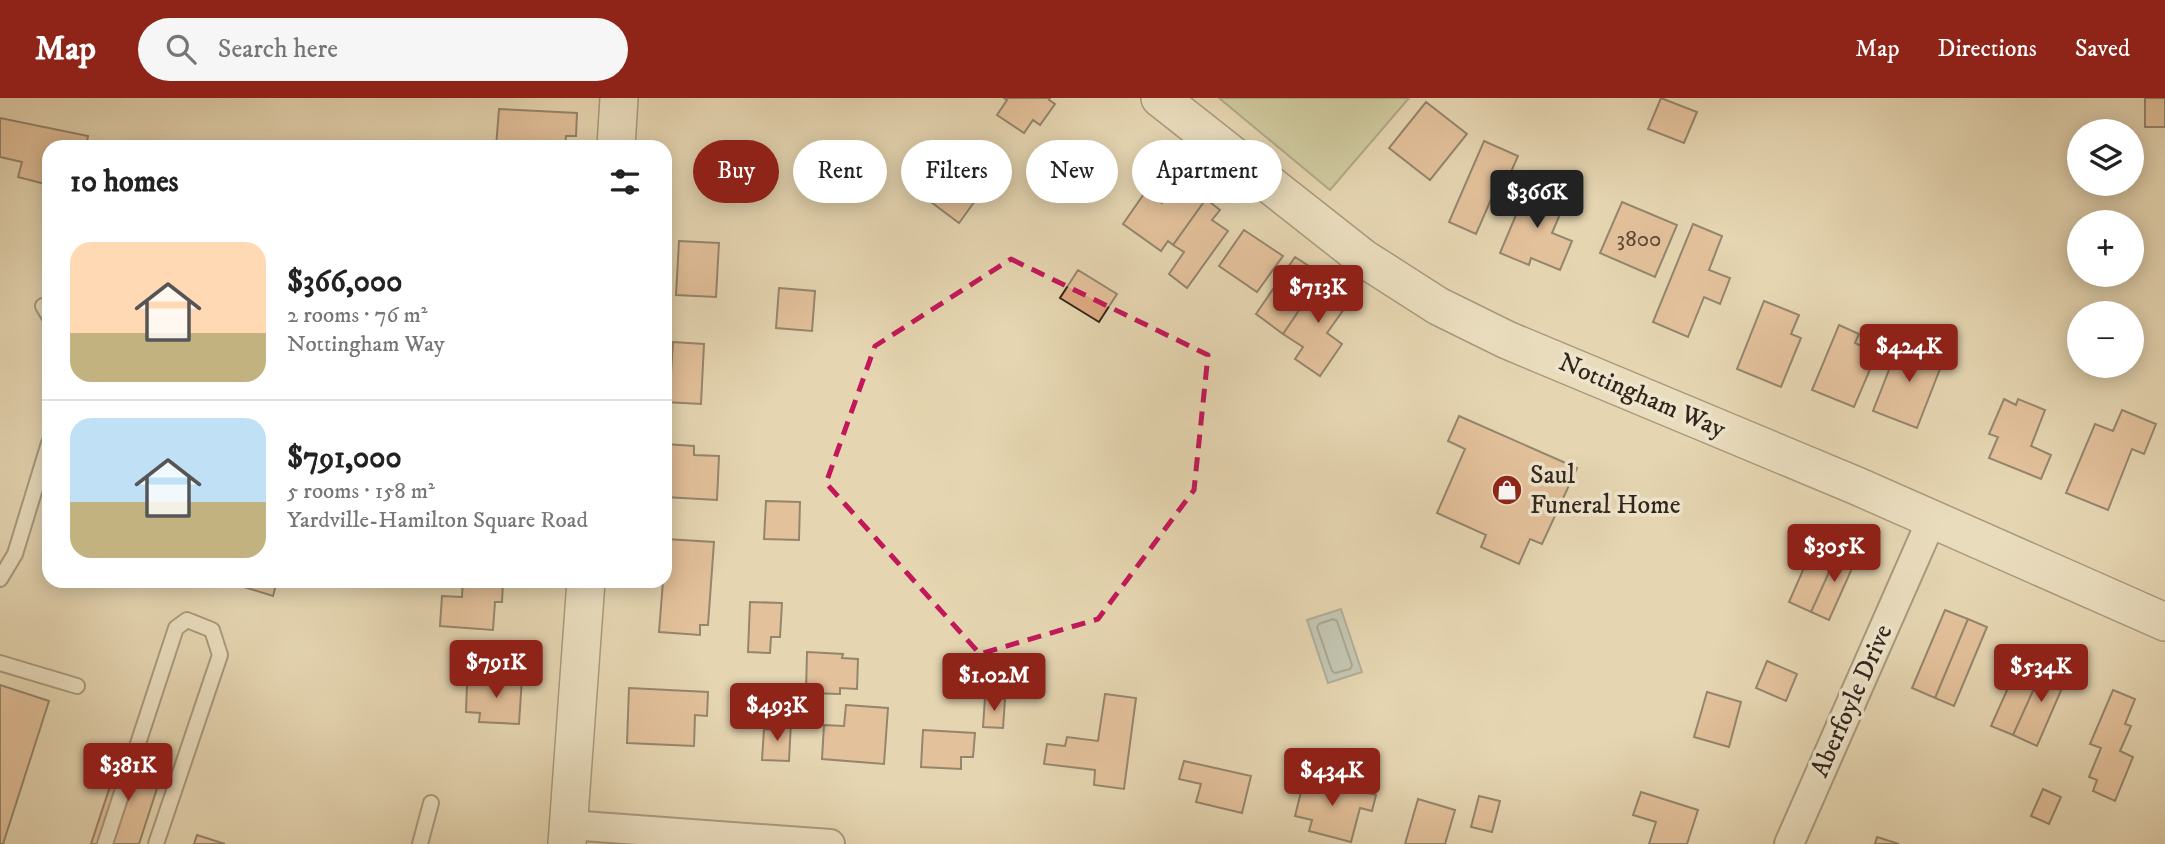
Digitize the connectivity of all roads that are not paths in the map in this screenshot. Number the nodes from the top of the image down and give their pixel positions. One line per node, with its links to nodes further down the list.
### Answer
1 (619, 98): 3 (street)
2 (1175, 102): 5 (street, Nottingham Way)
3 (616, 140)
4 (42, 466): 6 (lane)
5 (1932, 519): 8 (street, Nottingham Way); 17 (street, Aberfoyle Drive)
6 (0, 579)
7 (586, 588): 12 (street)
8 (2165, 622)
9 (0, 663): 10 (lane)
10 (77, 686)
11 (431, 803): 15 (lane)
12 (568, 835): 16 (street)
13 (105, 844): 14 (lane)
14 (156, 844)
15 (420, 844)
16 (830, 844)
17 (1788, 844)

